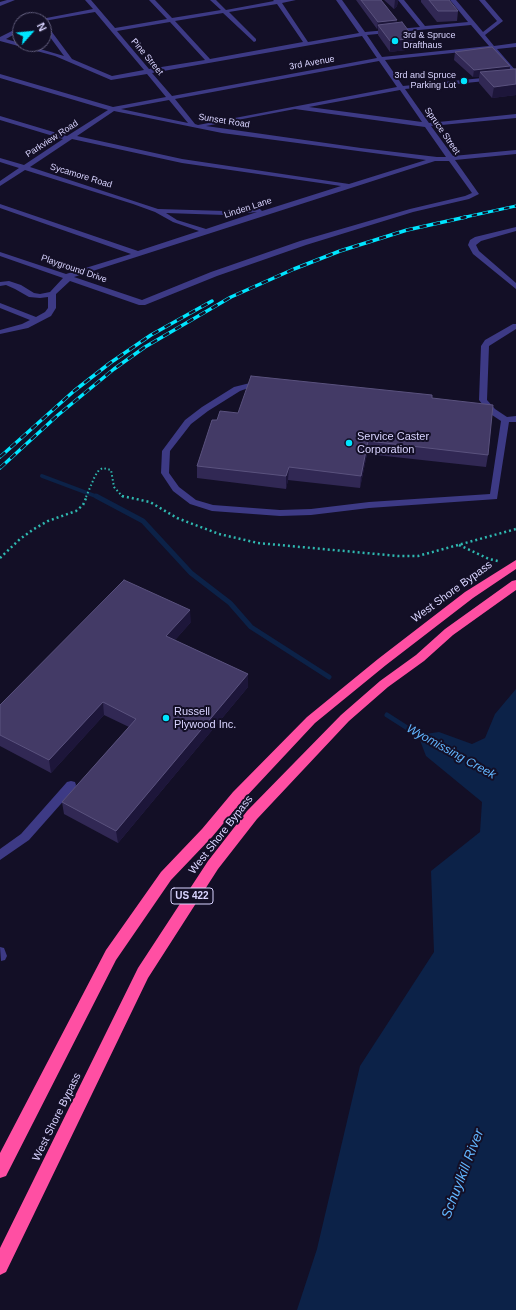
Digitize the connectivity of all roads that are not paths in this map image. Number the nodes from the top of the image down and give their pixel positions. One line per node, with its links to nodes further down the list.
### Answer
1 (12, 0): 11 (street)
2 (88, 0): 12 (street, Pine Street)
3 (152, 0): 15 (street)
4 (214, 0): 13 (street)
5 (293, 0): 10 (street)
6 (339, 0): 20 (street, Spruce Street)
7 (401, 0): 17 (street)
8 (453, 0): 16 (street)
9 (482, 0): 21 (street)
10 (277, 1): 13 (street); 25 (street)
11 (0, 4)
12 (96, 10): 14 (street); 18 (street, Pine Street)
13 (225, 12): 15 (street); 24 (street)
14 (52, 18)
15 (172, 20): 18 (street); 30 (street)
16 (472, 23): 17 (street); 21 (street)
17 (424, 28): 20 (street)
18 (113, 30): 31 (street, Pine Street)
19 (12, 34): 23 (street)
20 (364, 34): 25 (street); 29 (street, Spruce Street)
21 (482, 35): 27 (street)
22 (52, 37): 28 (street)
23 (1, 39): 28 (street)
24 (254, 40)
25 (306, 43): 30 (street)
26 (516, 45): 27 (street, 3rd Avenue)
27 (493, 48): 29 (street, 3rd Avenue); 32 (street)
28 (69, 59): 31 (street)
29 (381, 59): 34 (street, Spruce Street); 35 (street, 3rd Avenue)
30 (208, 60): 31 (street)
31 (147, 70): 35 (street, Pine Street)
32 (516, 75): 34 (street)
33 (0, 76): 37 (street, Sunset Road)
34 (402, 88): 36 (street); 40 (street, Spruce Street)
35 (170, 98): 37 (street, 3rd Avenue); 41 (street, Pine Street)
36 (295, 108): 40 (street); 41 (street)
37 (113, 109): 41 (street, Sunset Road); 42 (street, Parkview Road)
38 (516, 116): 40 (street)
39 (0, 118): 42 (street)
40 (427, 125): 44 (street, Spruce Street)
41 (195, 126): 45 (street, Sunset Road)
42 (71, 138): 47 (street, Parkview Road); 49 (street)
43 (516, 152): 44 (street, Sunset Road)
44 (450, 158): 45 (street, Sunset Road); 61 (street, Spruce Street)
45 (437, 159): 49 (street, Linden Lane)
46 (0, 160): 47 (street, Sycamore Road)
47 (24, 168): 48 (street, Parkview Road); 52 (street, Sycamore Road)
48 (0, 184)
49 (351, 185): 51 (street, Linden Lane)
50 (0, 206): 56 (street)
51 (277, 208): 52 (street, Sycamore Road); 54 (street, Linden Lane)
52 (157, 211): 54 (street, Sycamore Road)
53 (516, 228): 59 (street)
54 (206, 231): 56 (street, Linden Lane)
55 (0, 254): 57 (street, Playground Drive)
56 (139, 254): 57 (street, Linden Lane)
57 (67, 278): 60 (street); 61 (street, Playground Drive)
58 (0, 284): 60 (street)
59 (516, 287)
60 (52, 294): 63 (street)
61 (142, 303)
62 (0, 305): 63 (street)
63 (36, 320): 65 (street)
64 (516, 326): 68 (street)
65 (0, 332)
66 (274, 385): 69 (street)
67 (479, 409): 68 (street)
68 (492, 411): 69 (street)
69 (505, 420): 70 (street)
70 (516, 420)
71 (516, 564): 75 (highway, West Shore Bypass / US 422)
72 (516, 584): 76 (highway, West Shore Bypass / US 422)
73 (71, 785): 74 (street)
74 (0, 855)
75 (0, 1170)
76 (0, 1266)

